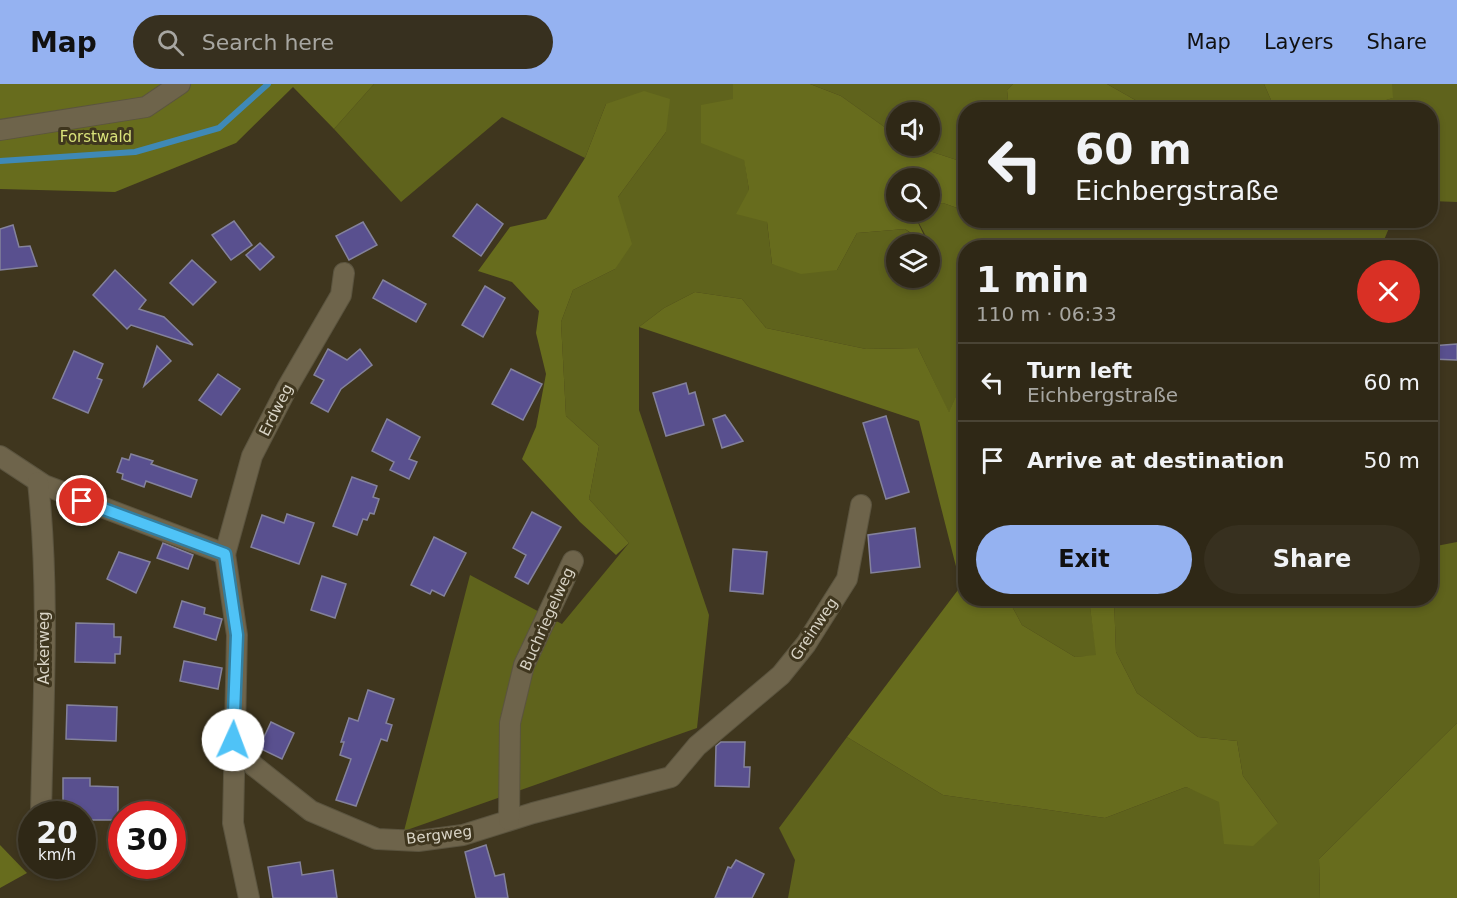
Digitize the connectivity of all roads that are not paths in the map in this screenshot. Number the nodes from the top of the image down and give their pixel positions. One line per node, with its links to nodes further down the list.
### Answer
1 (180, 84): 2 (street)
2 (0, 130)
3 (344, 273): 7 (street, Erdweg)
4 (0, 456): 5 (street)
5 (38, 482): 7 (street); 11 (street, Ackerweg)
6 (861, 505): 10 (street, Greinweg)
7 (225, 554): 9 (street)
8 (573, 561): 12 (street, Buchriegelweg)
9 (233, 740): 12 (street, Bergweg); 13 (street)
10 (671, 777): 12 (street, Bergweg)
11 (41, 801)
12 (509, 820)
13 (249, 898)

